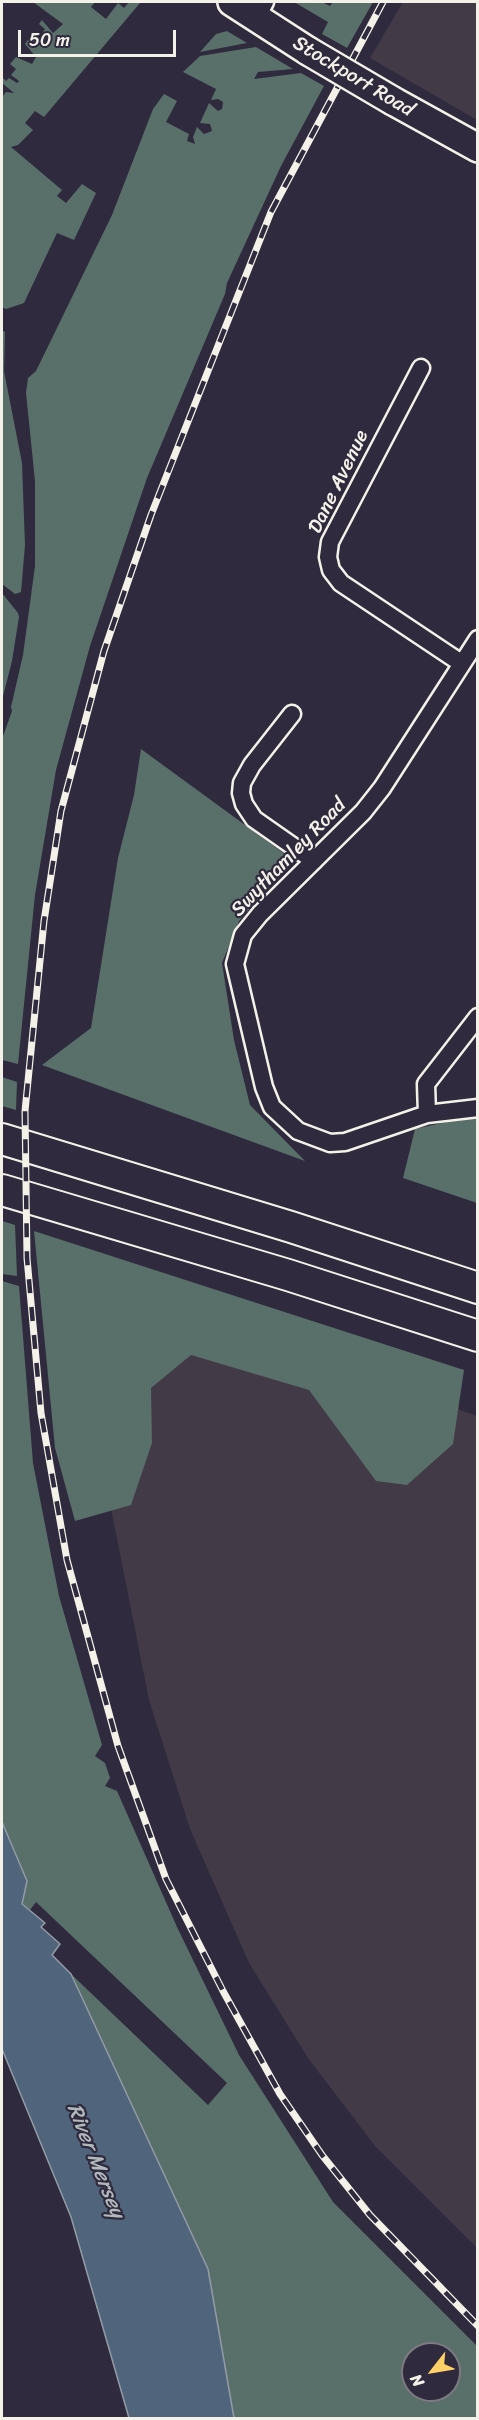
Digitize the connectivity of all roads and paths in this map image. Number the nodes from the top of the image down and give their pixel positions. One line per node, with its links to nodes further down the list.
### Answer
1 (232, 2): 2 (main road, Stockport Road)
2 (261, 10): 3 (main road, Stockport Road, bridge)
3 (477, 148)
4 (421, 368): 6 (street, Dane Avenue)
5 (477, 639): 6 (street, Swythamley Road)
6 (461, 663): 8 (street, Swythamley Road)
7 (292, 714): 8 (street)
8 (314, 861): 11 (street, Swythamley Road)
9 (477, 1017): 11 (street)
10 (477, 1108): 11 (street, Swythamley Road)
11 (427, 1114)
12 (2, 1139): 14 (highway)
13 (2, 1190): 15 (highway)
14 (477, 1288)
15 (477, 1336)

